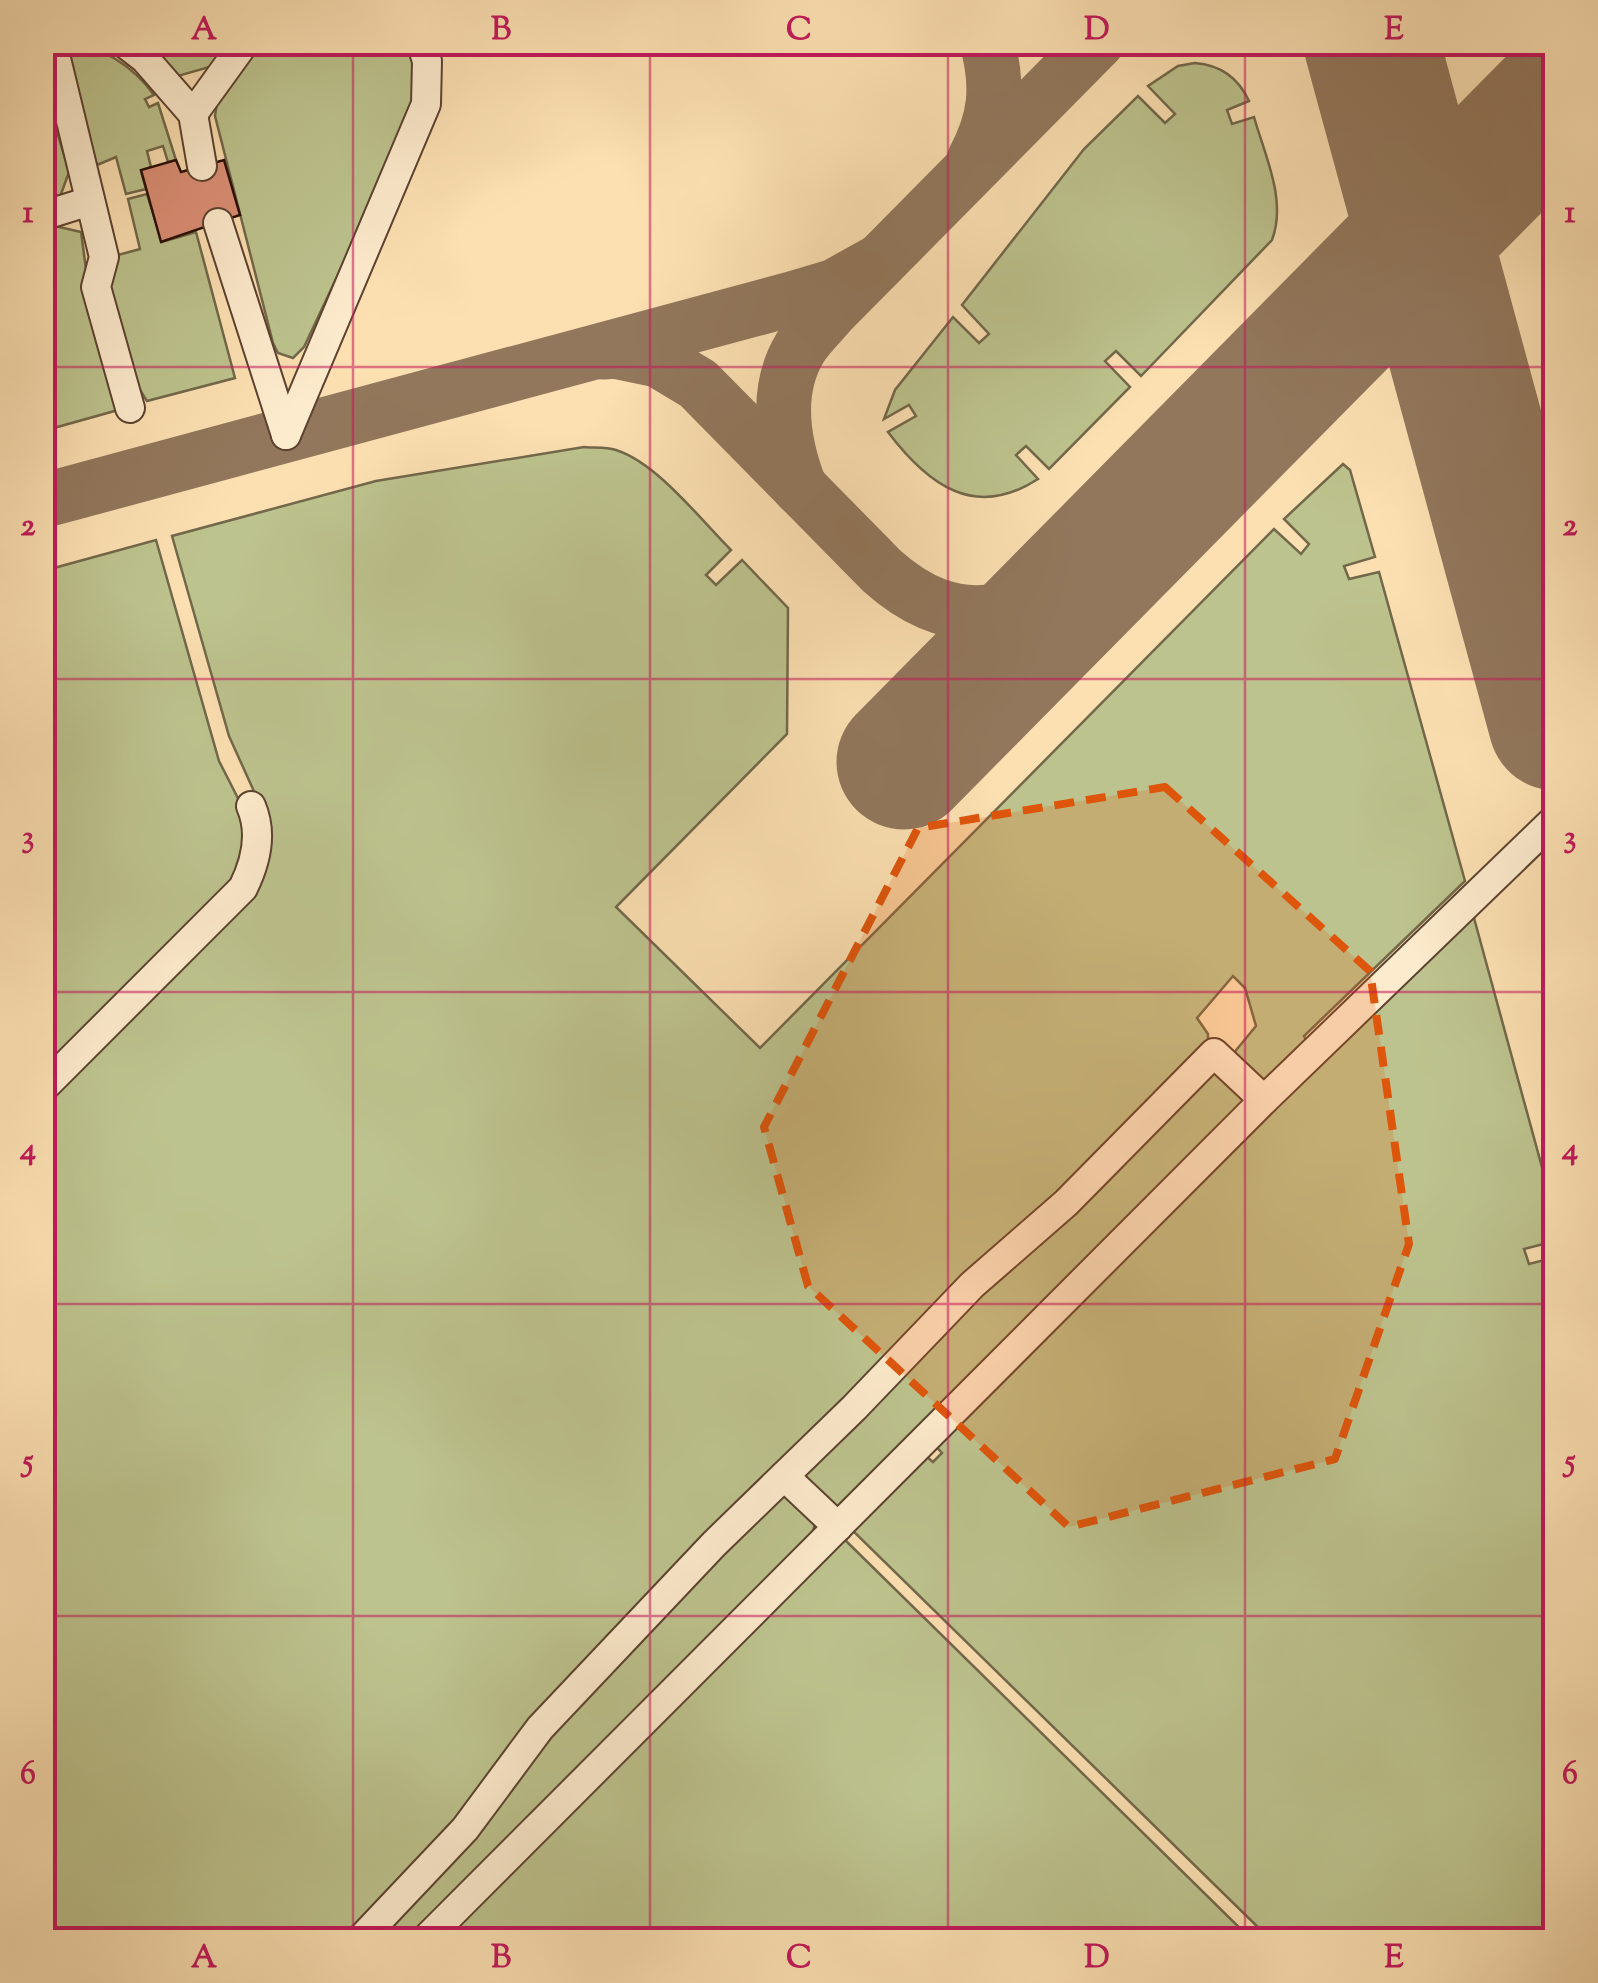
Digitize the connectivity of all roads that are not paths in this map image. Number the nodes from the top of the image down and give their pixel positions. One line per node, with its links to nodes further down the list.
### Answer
1 (52, 42): 7 (lane)
2 (123, 42): 5 (lane)
3 (245, 42): 5 (lane)
4 (420, 42): 9 (lane)
5 (193, 114): 6 (lane)
6 (202, 166)
7 (90, 201): 8 (lane); 10 (lane)
8 (42, 216)
9 (218, 223)
10 (130, 408)
11 (251, 806): 13 (lane)
12 (1556, 818): 14 (lane)
13 (42, 1089)
14 (1264, 1100): 15 (lane); 16 (lane)
15 (784, 1476): 16 (lane); 17 (lane)
16 (838, 1527): 18 (lane)
17 (360, 1940)
18 (425, 1940)

